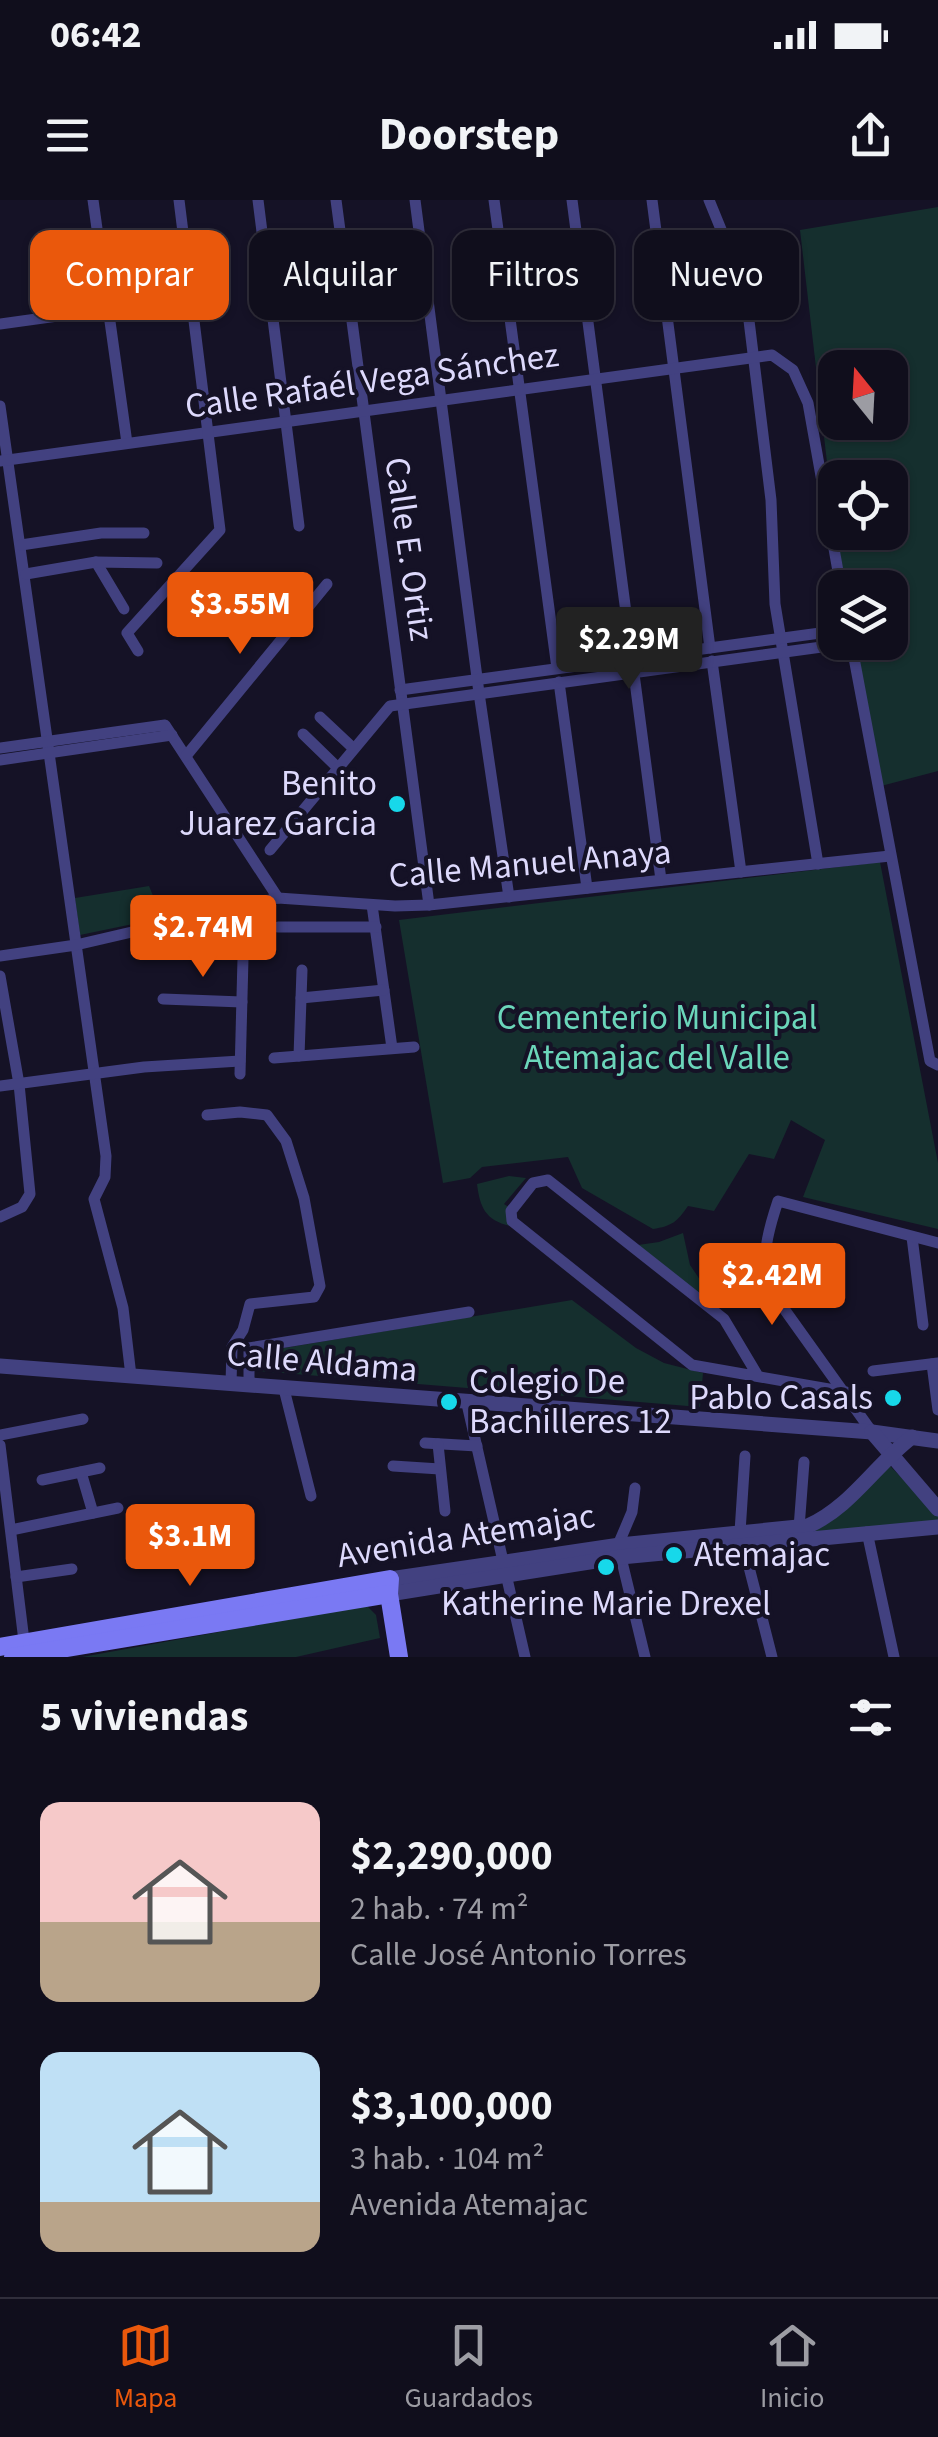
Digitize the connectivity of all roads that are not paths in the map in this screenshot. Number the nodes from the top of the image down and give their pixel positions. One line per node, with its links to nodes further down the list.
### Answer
1 (93, 200): 10 (street)
2 (179, 200): 22 (street)
3 (258, 200): 21 (street)
4 (336, 200): 20 (street, Calle E. Ortiz)
5 (415, 200): 18 (street)
6 (494, 200): 17 (street)
7 (572, 200): 16 (street)
8 (652, 200): 15 (street)
9 (709, 200): 14 (street)
10 (97, 230)
11 (30, 320): 13 (street)
12 (110, 320): 23 (street)
13 (0, 324)
14 (751, 355): 15 (street, Calle Rafaél Vega Sánchez); 30 (street); 36 (street)
15 (673, 366): 16 (street, Calle Rafaél Vega Sánchez); 38 (street)
16 (596, 377): 17 (street, Calle Rafaél Vega Sánchez); 40 (street)
17 (518, 388): 18 (street, Calle Rafaél Vega Sánchez); 41 (street)
18 (439, 399): 20 (street, Calle Rafaél Vega Sánchez); 42 (street)
19 (0, 406): 24 (street)
20 (362, 410): 21 (street, Calle Rafaél Vega Sánchez); 43 (street, Calle E. Ortiz)
21 (286, 421): 22 (street, Calle Rafaél Vega Sánchez); 25 (street)
22 (208, 432): 23 (street, Calle Rafaél Vega Sánchez); 37 (street)
23 (127, 444): 24 (street, Calle Rafaél Vega Sánchez)
24 (4, 461): 27 (street)
25 (299, 526)
26 (144, 533): 27 (street)
27 (21, 544): 31 (street)
28 (96, 562): 29 (street); 31 (street); 33 (street)
29 (157, 563)
30 (838, 570)
31 (26, 574): 46 (street)
32 (327, 584): 49 (street)
33 (124, 609)
34 (818, 635): 36 (street)
35 (818, 644): 36 (street)
36 (781, 645): 38 (street); 54 (street)
37 (138, 651)
38 (711, 654): 40 (street); 55 (street)
39 (854, 660): 53 (street)
40 (634, 664): 41 (street); 56 (street)
41 (558, 675): 42 (street); 57 (street)
42 (478, 687): 43 (street); 58 (street)
43 (401, 697): 48 (street); 61 (street, Calle E. Ortiz)
44 (320, 717): 48 (street)
45 (304, 734): 51 (street)
46 (48, 747): 47 (street); 49 (street); 50 (street); 64 (street)
47 (0, 748)
48 (353, 748): 51 (street)
49 (186, 756): 59 (street)
50 (0, 760)
51 (337, 767): 52 (street)
52 (270, 850)
53 (890, 856): 54 (street, Calle Manuel Anaya); 77 (street)
54 (818, 864): 55 (street, Calle Manuel Anaya)
55 (741, 872): 56 (street, Calle Manuel Anaya)
56 (662, 880): 57 (street, Calle Manuel Anaya)
57 (587, 888): 58 (street, Calle Manuel Anaya)
58 (509, 896): 61 (street, Calle Manuel Anaya)
59 (278, 898): 60 (street, Calle Manuel Anaya); 64 (street, Calle Manuel Anaya)
60 (372, 905): 61 (street, Calle Manuel Anaya); 63 (street)
61 (429, 905)
62 (278, 927): 63 (street)
63 (376, 927): 69 (street)
64 (76, 945): 65 (street, Calle Manuel Anaya); 78 (street)
65 (0, 956)
66 (243, 958): 72 (street)
67 (302, 970): 70 (street)
68 (0, 976): 79 (street)
69 (384, 990): 70 (street); 74 (street)
70 (301, 998): 75 (street)
71 (163, 999): 72 (street)
72 (242, 1002): 78 (street)
73 (414, 1046): 74 (street)
74 (392, 1048): 75 (street)
75 (300, 1056): 76 (street)
76 (274, 1058)
77 (934, 1063)
78 (94, 1074): 79 (street); 90 (street)
79 (19, 1084): 80 (street); 82 (street)
80 (0, 1086)
81 (206, 1115): 92 (street)
82 (0, 1218)
83 (912, 1237): 84 (street); 86 (street); 95 (street)
84 (938, 1242)
85 (469, 1312): 93 (street)
86 (923, 1325)
87 (935, 1363): 89 (street); 97 (street)
88 (0, 1366): 90 (street, Calle Aldama)
89 (873, 1372)
90 (131, 1376): 92 (street, Calle Aldama)
91 (758, 1376): 91 (street); 95 (street)
92 (231, 1384): 93 (street, Calle Aldama)
93 (249, 1386): 94 (street, Calle Aldama)
94 (284, 1389): 96 (street, Calle Aldama); 115 (street)
95 (846, 1392): 99 (street)
96 (467, 1404): 99 (street, Calle Aldama); 104 (street)
97 (938, 1410)
98 (83, 1419): 100 (street)
99 (872, 1432): 101 (street, Calle Aldama); 105 (street)
100 (0, 1435)
101 (912, 1437): 102 (street, Calle Aldama); 105 (street, Avenida Atemajac)
102 (938, 1441)
103 (0, 1445): 108 (street)
104 (477, 1446): 111 (street); 127 (street)
105 (889, 1454): 117 (street); 121 (street, Avenida Atemajac)
106 (745, 1456): 124 (street)
107 (804, 1462): 121 (street)
108 (1, 1463): 122 (street)
109 (393, 1466): 111 (street)
110 (100, 1468): 112 (street)
111 (440, 1469): 118 (street)
112 (81, 1472): 113 (street); 119 (street)
113 (42, 1480)
114 (635, 1488): 125 (street)
115 (312, 1496)
116 (118, 1508): 119 (street)
117 (938, 1509)
118 (445, 1512)
119 (93, 1514): 122 (street)
120 (938, 1526): 123 (street, Avenida Atemajac)
121 (799, 1528): 124 (street, Avenida Atemajac)
122 (10, 1530): 128 (street)
123 (867, 1532): 124 (street, Avenida Atemajac); 137 (street)
124 (742, 1539): 125 (street, Avenida Atemajac); 136 (street)
125 (619, 1551): 127 (street, Avenida Atemajac); 135 (street)
126 (72, 1569): 128 (street)
127 (506, 1569): 129 (street, Avenida Atemajac); 134 (street)
128 (16, 1577): 132 (street)
129 (389, 1587): 131 (main road, Avenida Atemajac); 133 (main road)
130 (0, 1647): 132 (main road, Avenida Atemajac)
131 (65, 1647): 132 (main road, Avenida Atemajac)
132 (21, 1651)
133 (399, 1657)
134 (525, 1657)
135 (645, 1657)
136 (772, 1657)
137 (894, 1657)

